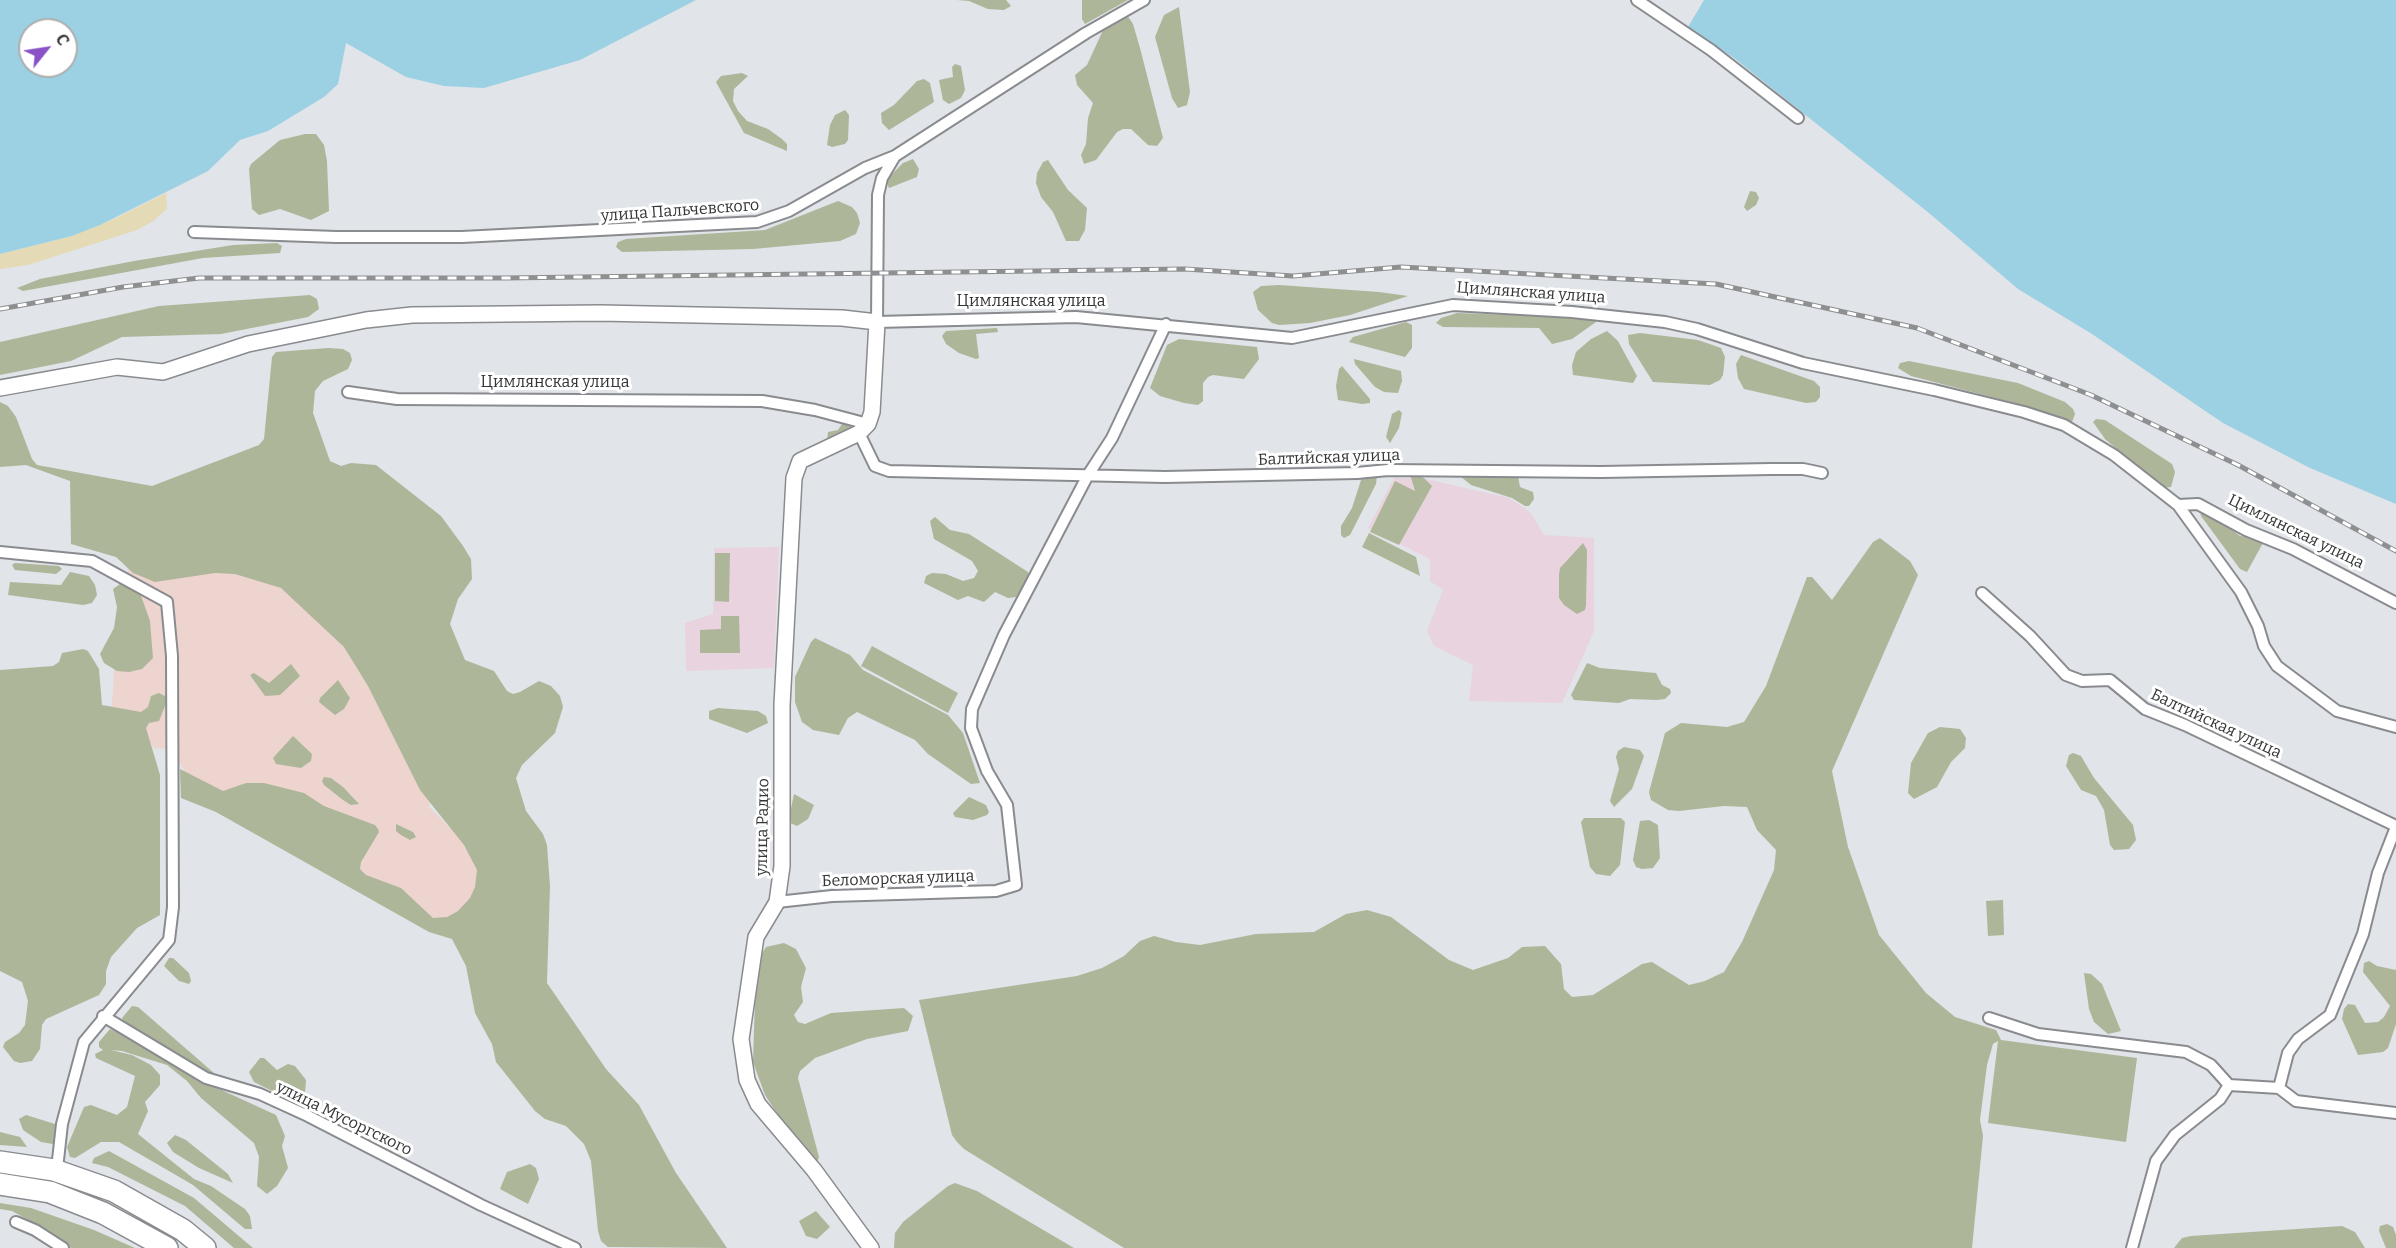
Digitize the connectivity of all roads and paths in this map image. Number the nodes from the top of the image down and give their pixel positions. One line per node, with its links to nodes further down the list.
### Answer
1 (1144, 0): 4 (street, улица Пальчевского)
2 (1637, 0): 3 (street)
3 (1798, 118)
4 (895, 156): 5 (street, улица Пальчевского); 6 (street)
5 (194, 232)
6 (877, 322): 7 (street, Цимлянская улица); 8 (main road); 10 (main road)
7 (1166, 324): 12 (street); 13 (street, Цимлянская улица)
8 (0, 388)
9 (348, 392): 10 (street, Цимлянская улица)
10 (863, 428): 12 (street, Балтийская улица); 19 (main road, улица Радио)
11 (1822, 473): 12 (street, Балтийская улица)
12 (1089, 475): 19 (street, Беломорская улица)
13 (2178, 505): 16 (street, Цимлянская улица); 17 (street, Цимлянская улица)
14 (0, 552): 20 (street)
15 (1983, 593): 18 (street, Балтийская улица)
16 (2396, 603)
17 (2396, 727)
18 (2396, 826): 23 (street, Балтийская улица)
19 (777, 902): 33 (main road, улица Радио)
20 (103, 1016): 26 (street); 32 (street, улица Мусоргского)
21 (1989, 1018): 22 (street)
22 (2229, 1085): 23 (street); 34 (street)
23 (2279, 1088): 24 (street)
24 (2396, 1113)
25 (0, 1162): 26 (highway)
26 (54, 1170): 31 (highway)
27 (0, 1184): 30 (highway)
28 (16, 1222): 29 (street)
29 (63, 1248)
30 (167, 1248)
31 (205, 1248)
32 (574, 1248)
33 (870, 1248)
34 (2132, 1248)

